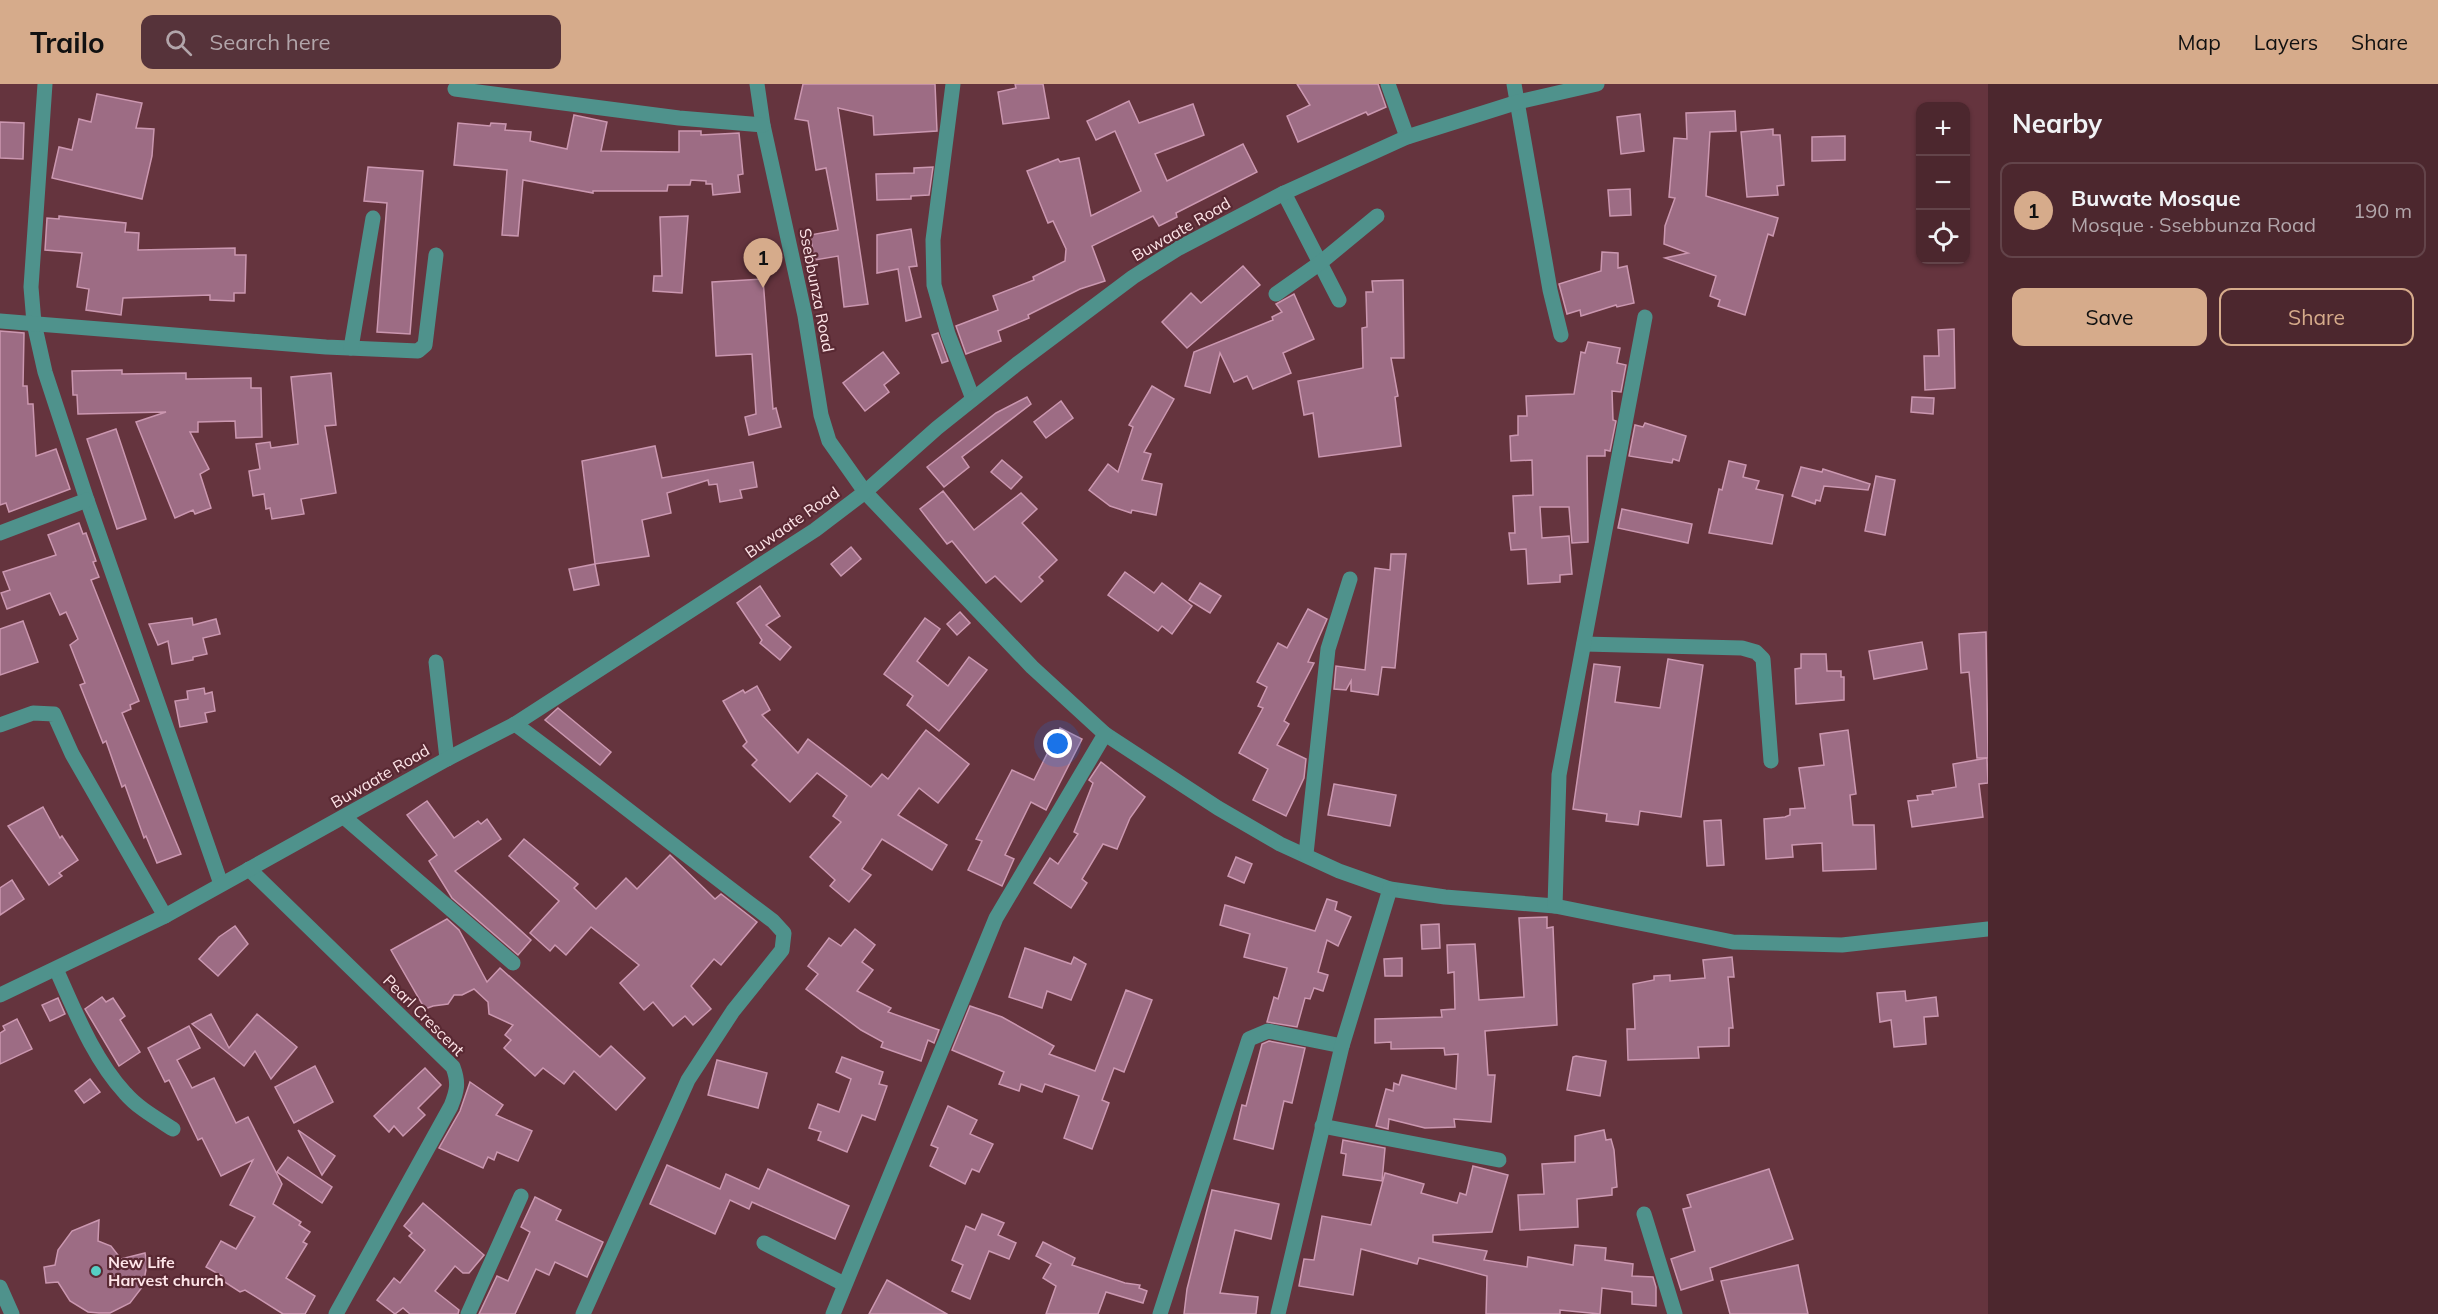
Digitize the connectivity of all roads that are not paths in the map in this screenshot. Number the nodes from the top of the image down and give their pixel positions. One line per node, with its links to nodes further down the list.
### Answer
1 (45, 84): 20 (street)
2 (758, 84): 9 (street, Ssebbunza Road)
3 (953, 84): 23 (street)
4 (1388, 84): 10 (street)
5 (1514, 84): 8 (street)
6 (1597, 84): 8 (street, Buwaate Road)
7 (454, 89): 9 (street)
8 (1518, 102): 10 (street, Buwaate Road); 21 (street)
9 (763, 125): 24 (street, Ssebbunza Road)
10 (1407, 137): 11 (street, Buwaate Road)
11 (1284, 193): 15 (street); 23 (street, Buwaate Road)
12 (1377, 216): 15 (street)
13 (373, 218): 22 (street)
14 (436, 255): 22 (street)
15 (1320, 263): 16 (street); 17 (street)
16 (1276, 294)
17 (1339, 300)
18 (1645, 317): 28 (street)
19 (0, 321): 20 (street)
20 (34, 323): 22 (street); 25 (street)
21 (1561, 334)
22 (351, 348)
23 (973, 399): 24 (street, Buwaate Road)
24 (865, 492): 30 (street, Buwaate Road); 32 (street, Ssebbunza Road)
25 (87, 500): 26 (street); 38 (street)
26 (0, 533)
27 (1350, 579): 36 (street)
28 (1584, 644): 34 (street); 40 (street)
29 (436, 662): 33 (street)
30 (515, 724): 33 (street, Buwaate Road); 58 (street)
31 (0, 725): 41 (street)
32 (1105, 734): 36 (street, Ssebbunza Road); 53 (street)
33 (447, 759): 35 (street, Buwaate Road)
34 (1771, 761)
35 (344, 817): 37 (street, Buwaate Road); 43 (street)
36 (1306, 854): 39 (street, Ssebbunza Road)
37 (249, 869): 38 (street, Buwaate Road); 56 (street, Pearl Crescent)
38 (221, 884): 41 (street, Buwaate Road)
39 (1390, 889): 40 (street, Ssebbunza Road); 46 (street)
40 (1555, 906): 42 (street, Ssebbunza Road)
41 (165, 916): 44 (street, Buwaate Road)
42 (1988, 929)
43 (513, 963)
44 (56, 969): 45 (street, Buwaate Road); 48 (street)
45 (0, 995)
46 (1342, 1046): 47 (street); 60 (street)
47 (1322, 1126): 49 (street); 61 (street)
48 (173, 1129)
49 (1499, 1160)
50 (521, 1196): 57 (street)
51 (1644, 1214): 62 (street)
52 (764, 1243): 53 (street)
53 (844, 1284): 59 (street)
54 (0, 1287): 55 (street)
55 (12, 1314)
56 (336, 1314)
57 (468, 1314)
58 (583, 1314)
59 (833, 1314)
60 (1160, 1314)
61 (1278, 1314)
62 (1675, 1314)

